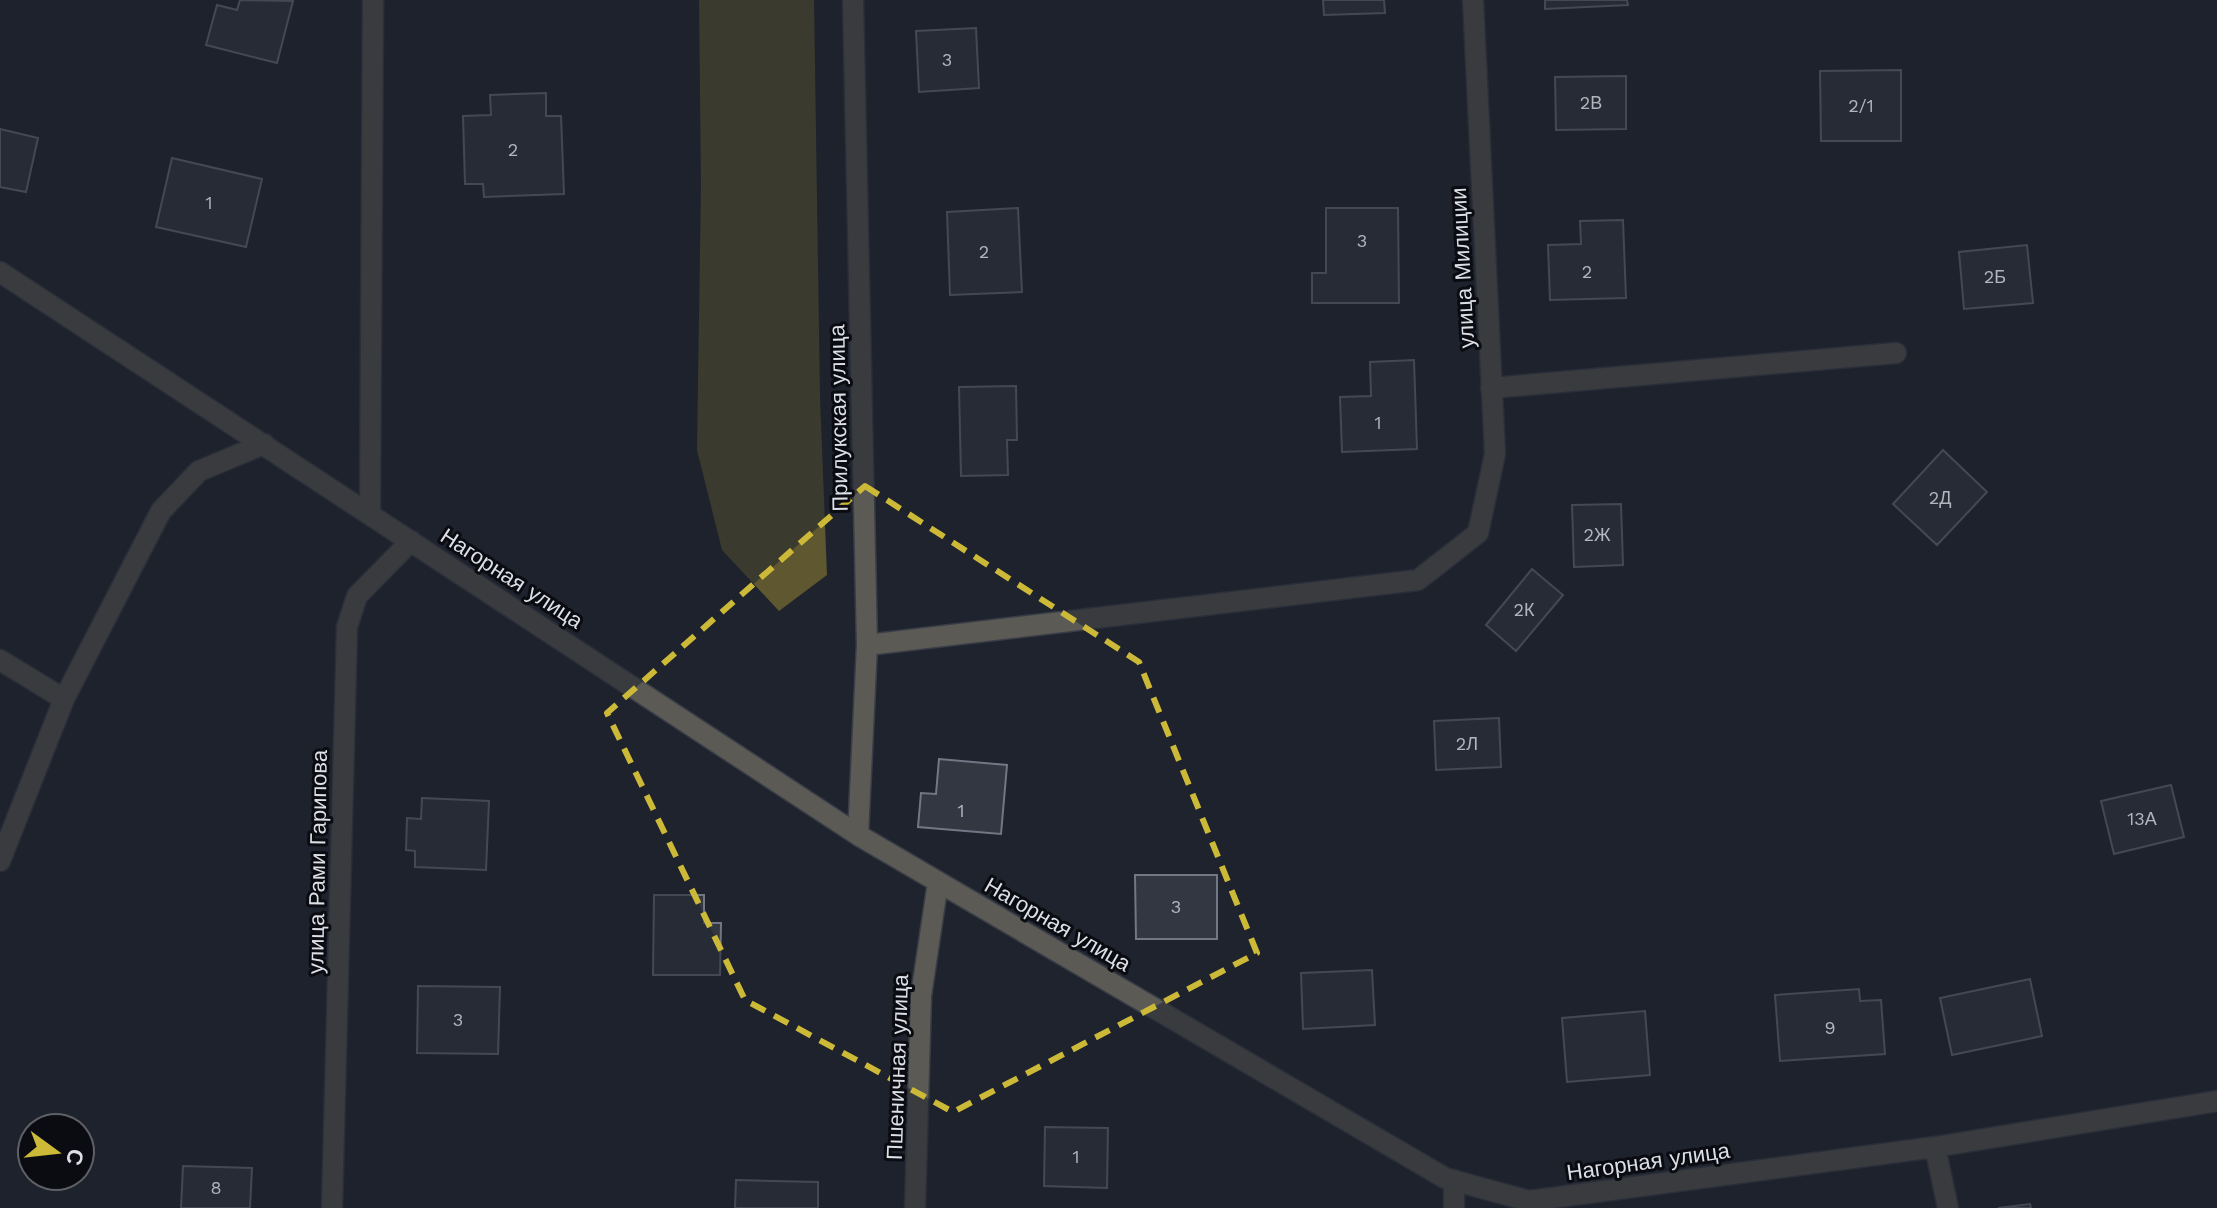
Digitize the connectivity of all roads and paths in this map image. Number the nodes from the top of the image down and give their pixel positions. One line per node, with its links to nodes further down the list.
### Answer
1 (373, 0): 8 (street)
2 (853, 0): 10 (street, Прилукская улица)
3 (1473, 0): 6 (street, улица Милиции)
4 (0, 272): 7 (street, Нагорная улица)
5 (1896, 353): 6 (street)
6 (1491, 388): 10 (street, улица Милиции)
7 (264, 444): 8 (street, Нагорная улица); 12 (street)
8 (370, 513): 9 (street, Нагорная улица)
9 (411, 541): 13 (street, Нагорная улица); 19 (street, улица Рами Гарипова)
10 (867, 645): 13 (street, Прилукская улица)
11 (0, 660): 12 (street)
12 (64, 699): 14 (street)
13 (858, 835): 15 (street, Нагорная улица)
14 (0, 861)
15 (938, 882): 18 (street, Нагорная улица); 20 (street, Пшеничная улица)
16 (2217, 1101): 17 (street, Нагорная улица)
17 (1935, 1147): 18 (street, Нагорная улица); 22 (street)
18 (1454, 1180): 21 (street)
19 (332, 1208)
20 (915, 1208)
21 (1454, 1208)
22 (1948, 1208)

